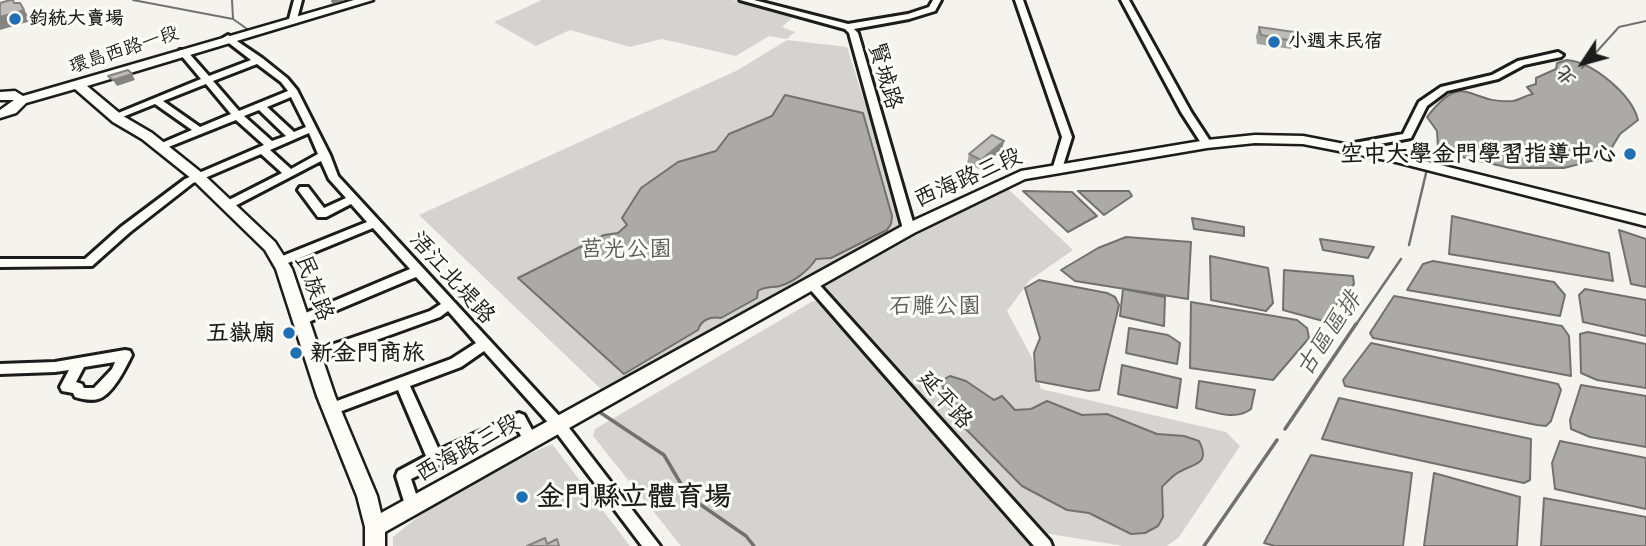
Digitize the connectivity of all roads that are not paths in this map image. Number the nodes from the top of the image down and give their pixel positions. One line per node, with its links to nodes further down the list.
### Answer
1 (298, 0): 7 (street)
2 (367, 0): 7 (main road)
3 (744, 0): 8 (street)
4 (937, 0): 8 (street, 賢城路)
5 (1019, 0): 31 (street)
6 (1125, 0): 26 (street)
7 (293, 19): 9 (main road, 環島西路一段)
8 (848, 27): 39 (street, 賢城路)
9 (233, 37): 10 (main road, 環島西路一段); 12 (street, 浯江北堤路)
10 (183, 52): 13 (street); 14 (main road, 環島西路一段)
11 (1558, 55): 29 (street)
12 (259, 60): 13 (street); 15 (street, 浯江北堤路)
13 (207, 80): 18 (street); 21 (street)
14 (79, 86): 17 (main road, 環島西路一段); 22 (main road, 民族路)
15 (293, 92): 19 (street); 23 (street, 浯江北堤路)
16 (0, 96): 17 (main road)
17 (21, 100): 20 (main road)
18 (157, 101): 22 (street); 24 (street)
19 (260, 106): 21 (street); 25 (street)
20 (0, 114)
21 (237, 116): 24 (street); 28 (street)
22 (116, 117): 27 (main road, 民族路)
23 (312, 128): 25 (street); 30 (street, 浯江北堤路)
24 (198, 130): 27 (street)
25 (292, 136): 28 (street)
26 (1207, 144): 29 (main road, 西海路三段); 31 (main road, 西海路三段)
27 (161, 147): 33 (main road, 民族路)
28 (266, 147): 32 (street); 33 (street)
29 (1349, 147): 37 (main road, 西海路三段)
30 (325, 155): 32 (street); 35 (street, 浯江北堤路)
31 (1058, 167): 39 (main road, 西海路三段)
32 (289, 173): 36 (street)
33 (193, 178): 36 (main road, 民族路); 41 (street)
34 (304, 190): 35 (street)
35 (353, 199): 38 (street, 浯江北堤路)
36 (229, 205): 40 (main road, 民族路)
37 (1646, 221)
38 (375, 223): 40 (street); 42 (street, 浯江北堤路)
39 (909, 229): 43 (main road, 西海路三段)
40 (279, 262): 45 (main road, 民族路)
41 (0, 263)
42 (418, 271): 44 (street, 浯江北堤路); 45 (street)
43 (811, 284): 52 (main road, 西海路三段); 58 (street, 延平路)
44 (448, 305): 46 (street, 浯江北堤路); 47 (street)
45 (301, 320): 47 (main road, 民族路)
46 (484, 344): 50 (street); 52 (street, 浯江北堤路)
47 (313, 357): 51 (main road, 民族路)
48 (79, 364): 49 (street)
49 (0, 369)
50 (402, 383): 51 (street); 54 (street)
51 (331, 409): 56 (main road, 民族路)
52 (558, 424): 53 (main road, 西海路三段); 57 (street, 浯江北堤路)
53 (530, 439): 54 (street); 55 (main road, 西海路三段)
54 (435, 459): 55 (street)
55 (412, 506): 56 (main road, 西海路三段)
56 (375, 536)
57 (652, 546)
58 (1044, 546)

